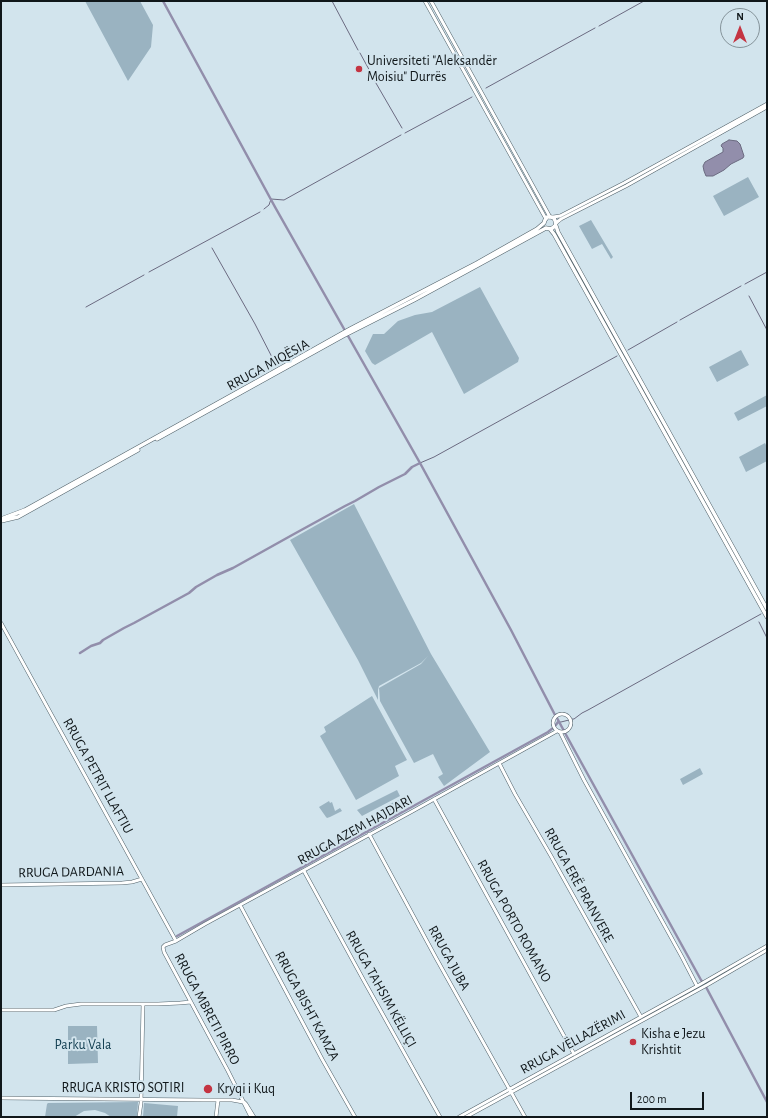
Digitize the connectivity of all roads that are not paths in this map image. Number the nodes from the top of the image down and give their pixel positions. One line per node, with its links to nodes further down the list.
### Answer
1 (426, 1): 5 (street)
2 (431, 1): 5 (street)
3 (767, 104): 5 (street)
4 (767, 107): 6 (street)
5 (548, 219): 6 (main road); 7 (main road); 8 (main road, RRUGA MIQËSIA)
6 (556, 224): 7 (main road, RRUGA MIQËSIA); 10 (main road)
7 (548, 228): 8 (main road, RRUGA MIQËSIA); 11 (main road)
8 (349, 331): 9 (main road, RRUGA MIQËSIA)
9 (1, 520)
10 (767, 609)
11 (767, 617)
12 (1, 623): 18 (street, RRUGA PETRIT LLAFTIU)
13 (558, 731): 13 (street, RRUGA AZEM HAJDARI); 14 (street, RRUGA AZEM HAJDARI); 26 (street)
14 (499, 762): 15 (street, RRUGA AZEM HAJDARI); 30 (street, RRUGA ERË PRANVERE)
15 (434, 799): 16 (street, RRUGA AZEM HAJDARI); 31 (street, RRUGA PORTO ROMANO)
16 (369, 834): 17 (street, RRUGA AZEM HAJDARI); 32 (street, RRUGA JUBA)
17 (304, 871): 20 (street, RRUGA AZEM HAJDARI); 41 (street, RRUGA TAHSIM KËLLIÇI)
18 (142, 879): 19 (street, RRUGA DARDANIA); 21 (street, RRUGA PETRIT LLAFTIU)
19 (1, 885)
20 (240, 905): 21 (street, RRUGA AZEM HAJDARI); 40 (street, RRUGA BISHT KAMZA)
21 (176, 941): 23 (street, RRUGA AZEM HAJDARI)
22 (767, 946): 25 (street)
23 (163, 947): 27 (street, RRUGA MBRETI PIRRO)
24 (767, 950): 25 (street)
25 (706, 983): 26 (street)
26 (699, 987): 30 (street, RRUGA VËLLAZËRIMI); 32 (street, RRUGA VËLLAZËRIMI)
27 (191, 1002): 28 (street); 36 (street, RRUGA MBRETI PIRRO)
28 (143, 1004): 29 (street); 34 (street)
29 (1, 1010)
30 (641, 1017): 31 (street, RRUGA VËLLAZËRIMI)
31 (574, 1054): 32 (street, RRUGA VËLLAZËRIMI)
32 (510, 1091): 42 (street, RRUGA VËLLAZËRIMI); 43 (street, RRUGA VËLLAZËRIMI); 44 (street, RRUGA JUBA)
33 (1, 1098): 34 (street, RRUGA KRISTO SOTIRI)
34 (141, 1099): 35 (street, RRUGA KRISTO SOTIRI); 37 (street)
35 (218, 1100): 36 (street, RRUGA KRISTO SOTIRI); 38 (street)
36 (244, 1102): 39 (street, RRUGA MBRETI PIRRO)
37 (139, 1117)
38 (216, 1117)
39 (252, 1117)
40 (355, 1117)
41 (440, 1117)
42 (459, 1117)
43 (466, 1117)
44 (525, 1117)

